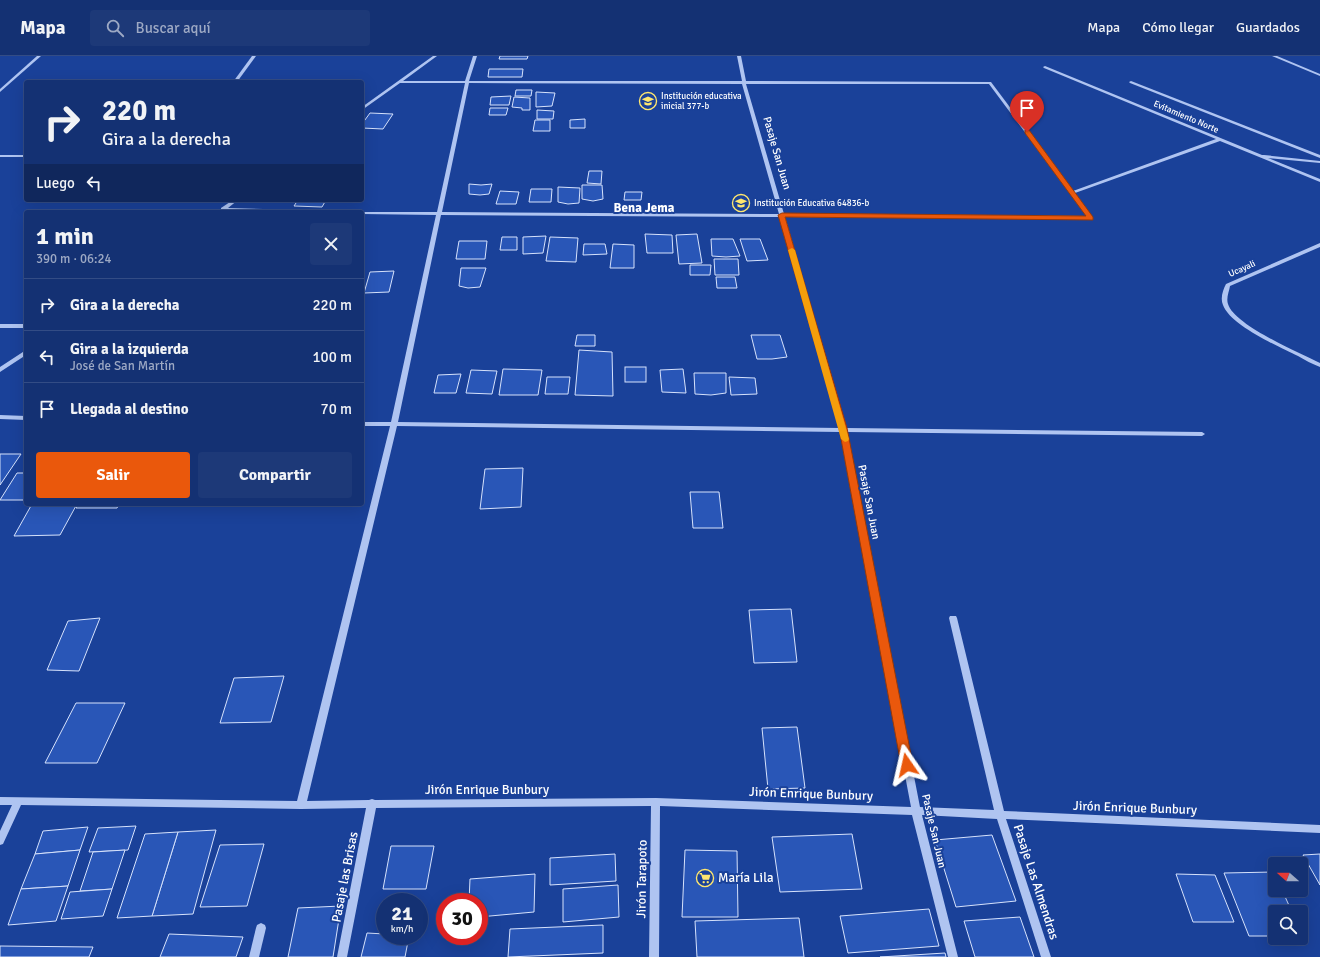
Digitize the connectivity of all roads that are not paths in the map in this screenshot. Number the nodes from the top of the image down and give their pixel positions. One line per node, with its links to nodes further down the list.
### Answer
1 (39, 56): 14 (street)
2 (254, 56): 9 (street)
3 (435, 56): 10 (street)
4 (475, 56): 11 (street)
5 (739, 56): 13 (street, Pasaje San Juan)
6 (1274, 56): 8 (street)
7 (1045, 67): 16 (street, Evitamiento Norte)
8 (1320, 75)
9 (236, 80)
10 (400, 82): 11 (street); 15 (street)
11 (467, 82): 13 (street); 27 (street)
12 (1131, 82): 20 (street)
13 (744, 83): 23 (street); 28 (street, Pasaje San Juan)
14 (0, 91)
15 (364, 108)
16 (1218, 140): 17 (street, Evitamiento Norte); 23 (street)
17 (1254, 154): 21 (street); 22 (street, Evitamiento Norte)
18 (0, 156): 19 (street)
19 (24, 156)
20 (1320, 157)
21 (1320, 162)
22 (1320, 182)
23 (1072, 192): 28 (street)
24 (233, 202): 25 (street)
25 (222, 210)
26 (364, 213): 27 (street)
27 (438, 215): 28 (street); 38 (street)
28 (782, 215): 39 (street, Pasaje San Juan)
29 (1320, 245): 33 (street, Ucayali)
30 (0, 326): 31 (street)
31 (24, 326)
32 (24, 353): 34 (street)
33 (1320, 366)
34 (0, 370)
35 (0, 417): 36 (street)
36 (24, 418)
37 (364, 424): 38 (street)
38 (394, 424): 39 (street); 46 (street)
39 (843, 428): 40 (street); 47 (street, Pasaje San Juan)
40 (1202, 434)
41 (953, 618): 48 (street, Pasaje Las Almendras)
42 (0, 802): 43 (street, Jirón Enrique Bunbury)
43 (18, 802): 46 (street, Jirón Enrique Bunbury); 50 (street)
44 (656, 802): 45 (street, Jirón Enrique Bunbury); 47 (street, Jirón Enrique Bunbury); 54 (street, Jirón Tarapoto)
45 (372, 803): 46 (street, Jirón Enrique Bunbury); 53 (street, Pasaje las Brisas)
46 (301, 805)
47 (916, 811): 48 (street, Jirón Enrique Bunbury); 55 (street, Pasaje San Juan)
48 (1000, 815): 49 (street, Jirón Enrique Bunbury); 56 (street, Pasaje Las Almendras)
49 (1320, 829)
50 (0, 841)
51 (261, 928): 52 (street)
52 (254, 957)
53 (342, 957)
54 (654, 957)
55 (953, 957)
56 (1046, 957)

